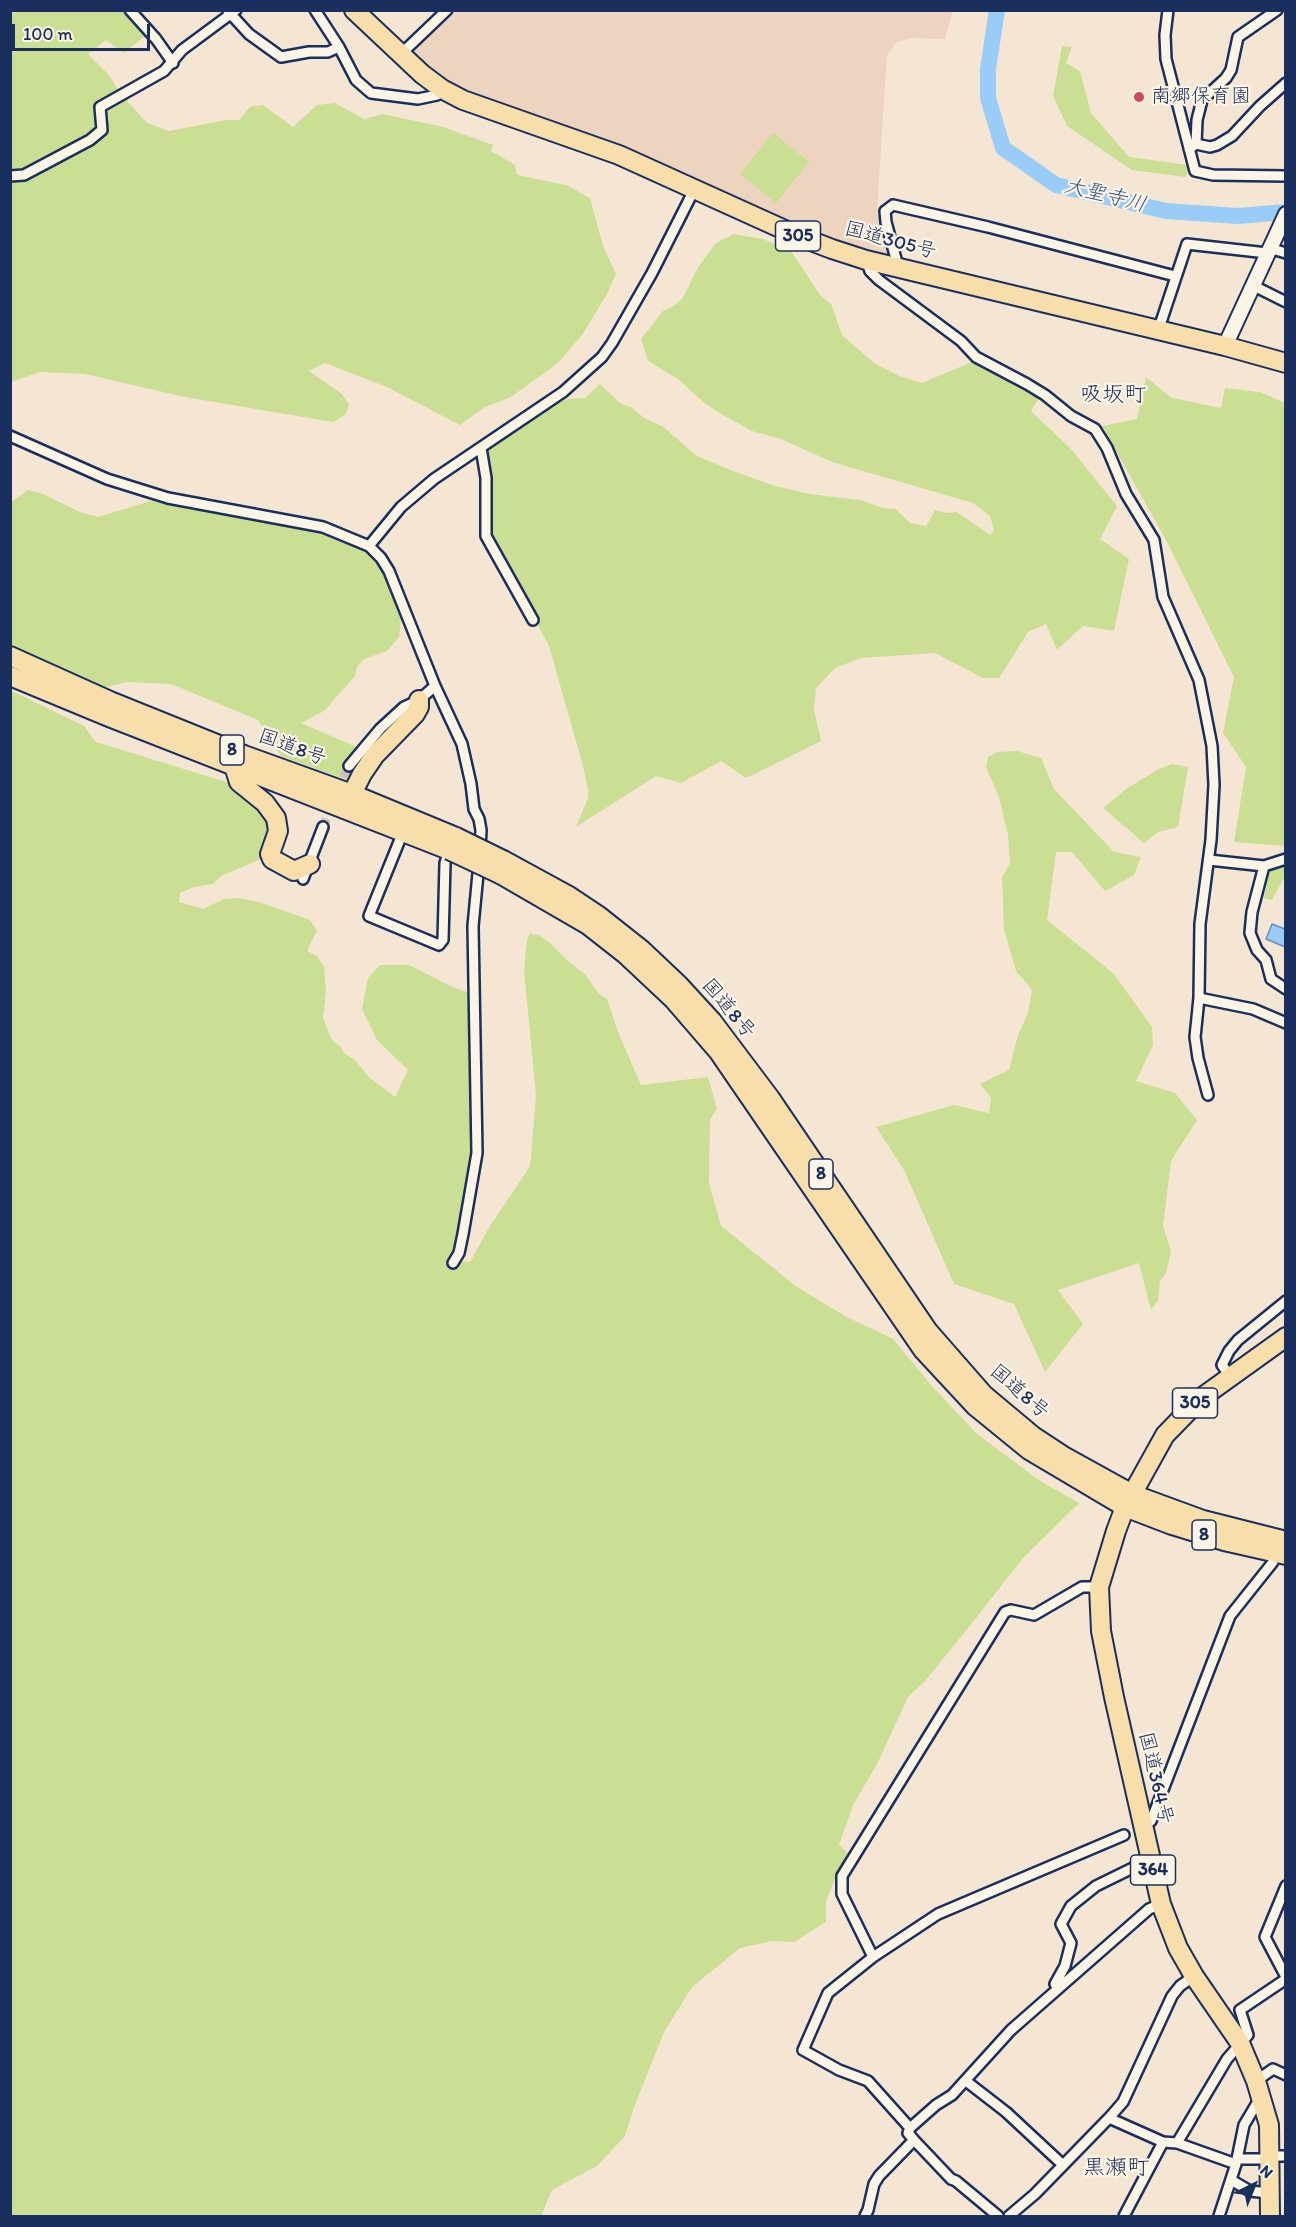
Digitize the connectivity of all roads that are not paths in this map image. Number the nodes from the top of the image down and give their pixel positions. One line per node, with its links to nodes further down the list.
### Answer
1 (130, 10): 10 (street)
2 (315, 10): 8 (street)
3 (354, 10): 9 (highway, 国道305号 / 305)
4 (447, 10): 9 (street)
5 (1168, 10): 13 (street)
6 (1277, 10): 13 (street)
7 (231, 12): 8 (street); 10 (street)
8 (339, 47): 12 (street)
9 (401, 54): 12 (highway, 国道305号 / 305)
10 (173, 63): 14 (street)
11 (1286, 83): 13 (street)
12 (441, 89): 16 (highway, 国道305号 / 305)
13 (1193, 147): 15 (street)
14 (10, 176)
15 (1286, 176)
16 (694, 190): 20 (highway, 国道305号 / 305); 29 (street)
17 (1286, 214): 18 (street)
18 (1268, 250): 19 (street); 22 (street); 23 (street)
19 (1286, 254)
20 (866, 260): 21 (highway, 国道305号 / 305); 43 (street)
21 (897, 268): 22 (street); 25 (highway, 国道305号 / 305)
22 (1175, 276): 25 (street)
23 (1252, 285): 24 (street); 26 (street)
24 (1286, 302)
25 (1158, 331): 26 (highway, 国道305号 / 305)
26 (1225, 346): 27 (highway, 国道305号 / 305)
27 (1286, 363)
28 (10, 436): 30 (street)
29 (481, 448): 30 (street); 31 (street)
30 (369, 546): 34 (street)
31 (533, 620)
32 (10, 656): 38 (highway, 国道8号 / 8)
33 (10, 676): 36 (highway, 国道8号 / 8)
34 (435, 686): 35 (street); 50 (street)
35 (418, 699): 37 (street); 38 (highway)
36 (234, 766): 40 (highway, 国道8号 / 8); 45 (highway)
37 (349, 766)
38 (352, 794): 41 (highway, 国道8号 / 8)
39 (323, 827): 45 (street)
40 (403, 832): 41 (highway, 国道8号 / 8); 41 (street)
41 (452, 844): 54 (highway, 国道8号 / 8, bridge)
42 (1286, 859): 44 (street)
43 (1209, 860): 44 (street); 47 (street)
44 (1264, 866): 46 (street)
45 (306, 871)
46 (1286, 989)
47 (1199, 998): 48 (street); 49 (street)
48 (1286, 1023)
49 (1208, 1095)
50 (453, 1263)
51 (1286, 1301): 53 (street)
52 (1286, 1337): 53 (highway, 305)
53 (1230, 1376): 54 (highway, 305)
54 (1128, 1500): 55 (highway, 国道8号 / 8); 56 (highway, 国道364号 / 364)
55 (1281, 1550): 57 (street)
56 (1099, 1587): 57 (highway, 国道364号 / 364); 62 (street)
57 (1143, 1825): 59 (highway, 国道364号 / 364)
58 (1124, 1835): 62 (street)
59 (1151, 1859): 61 (highway, 国道364号 / 364); 65 (street)
60 (1286, 1886): 64 (street)
61 (1161, 1904): 63 (highway, 国道364号 / 364); 65 (street)
62 (873, 1957): 71 (street)
63 (1194, 1976): 66 (highway, 国道364号 / 364); 70 (street)
64 (1286, 1978): 66 (street)
65 (1058, 1989): 68 (street)
66 (1239, 2043): 69 (highway, 国道364号 / 364); 74 (street)
67 (1286, 2075): 69 (street)
68 (966, 2081): 71 (street); 77 (street)
69 (1259, 2089): 75 (highway, 国道364号 / 364); 76 (street)
70 (1109, 2118): 73 (street); 77 (street)
71 (910, 2128): 72 (street)
72 (914, 2140): 80 (street); 81 (street)
73 (1163, 2142): 74 (street); 83 (street)
74 (1177, 2143): 76 (street)
75 (1275, 2157): 76 (street); 79 (highway, 国道364号 / 364)
76 (1237, 2161): 78 (street)
77 (1063, 2165): 82 (street)
78 (1232, 2180): 79 (street); 84 (street)
79 (1269, 2193): 85 (highway, 国道364号 / 364)
80 (865, 2217)
81 (998, 2217)
82 (1009, 2217)
83 (1124, 2217)
84 (1219, 2217)
85 (1270, 2217)

